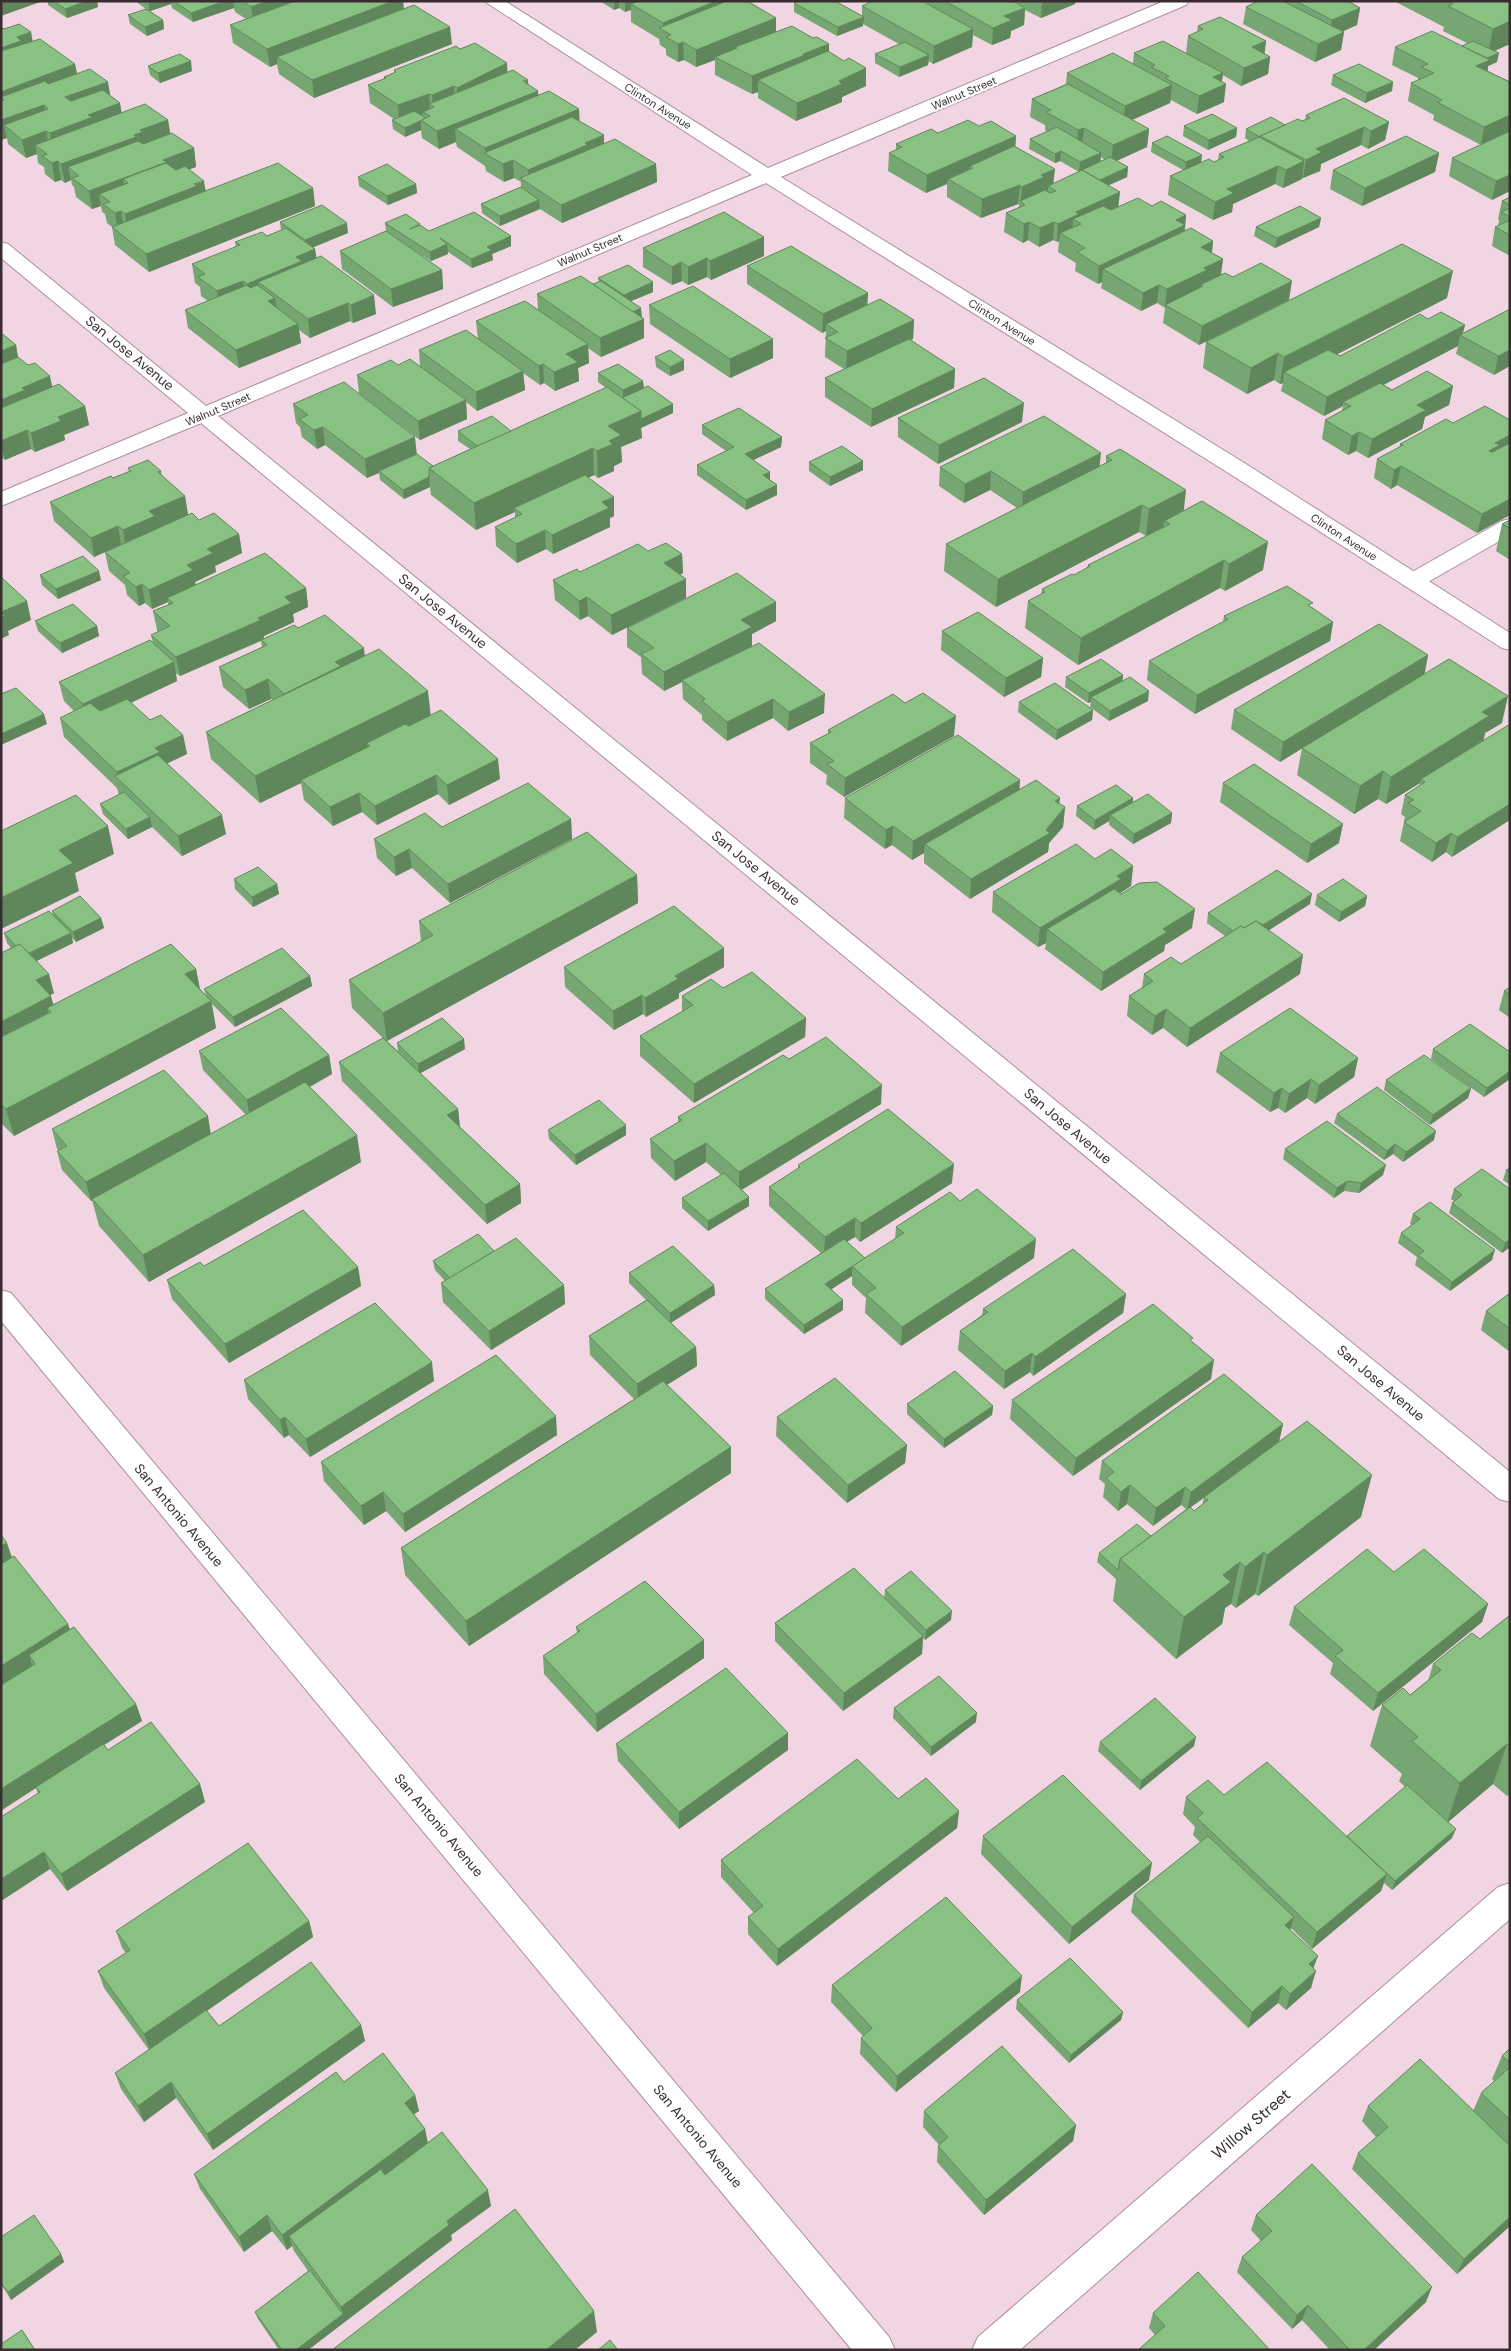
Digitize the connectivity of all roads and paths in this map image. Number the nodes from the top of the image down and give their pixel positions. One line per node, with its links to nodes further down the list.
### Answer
1 (493, 1): 3 (street, Clinton Avenue)
2 (1180, 1): 3 (street, Walnut Street)
3 (767, 176): 5 (street, Walnut Street); 8 (street, Clinton Avenue)
4 (1, 248): 5 (street, San Jose Avenue)
5 (205, 414): 6 (street, Walnut Street); 11 (street, San Jose Avenue)
6 (1, 500)
7 (1510, 526): 8 (street)
8 (1413, 581): 9 (street, Clinton Avenue)
9 (1510, 643)
10 (1, 1301): 13 (street, San Antonio Avenue)
11 (1510, 1490)
12 (1510, 1898): 14 (street, Willow Street)
13 (876, 2350)
14 (992, 2350)

